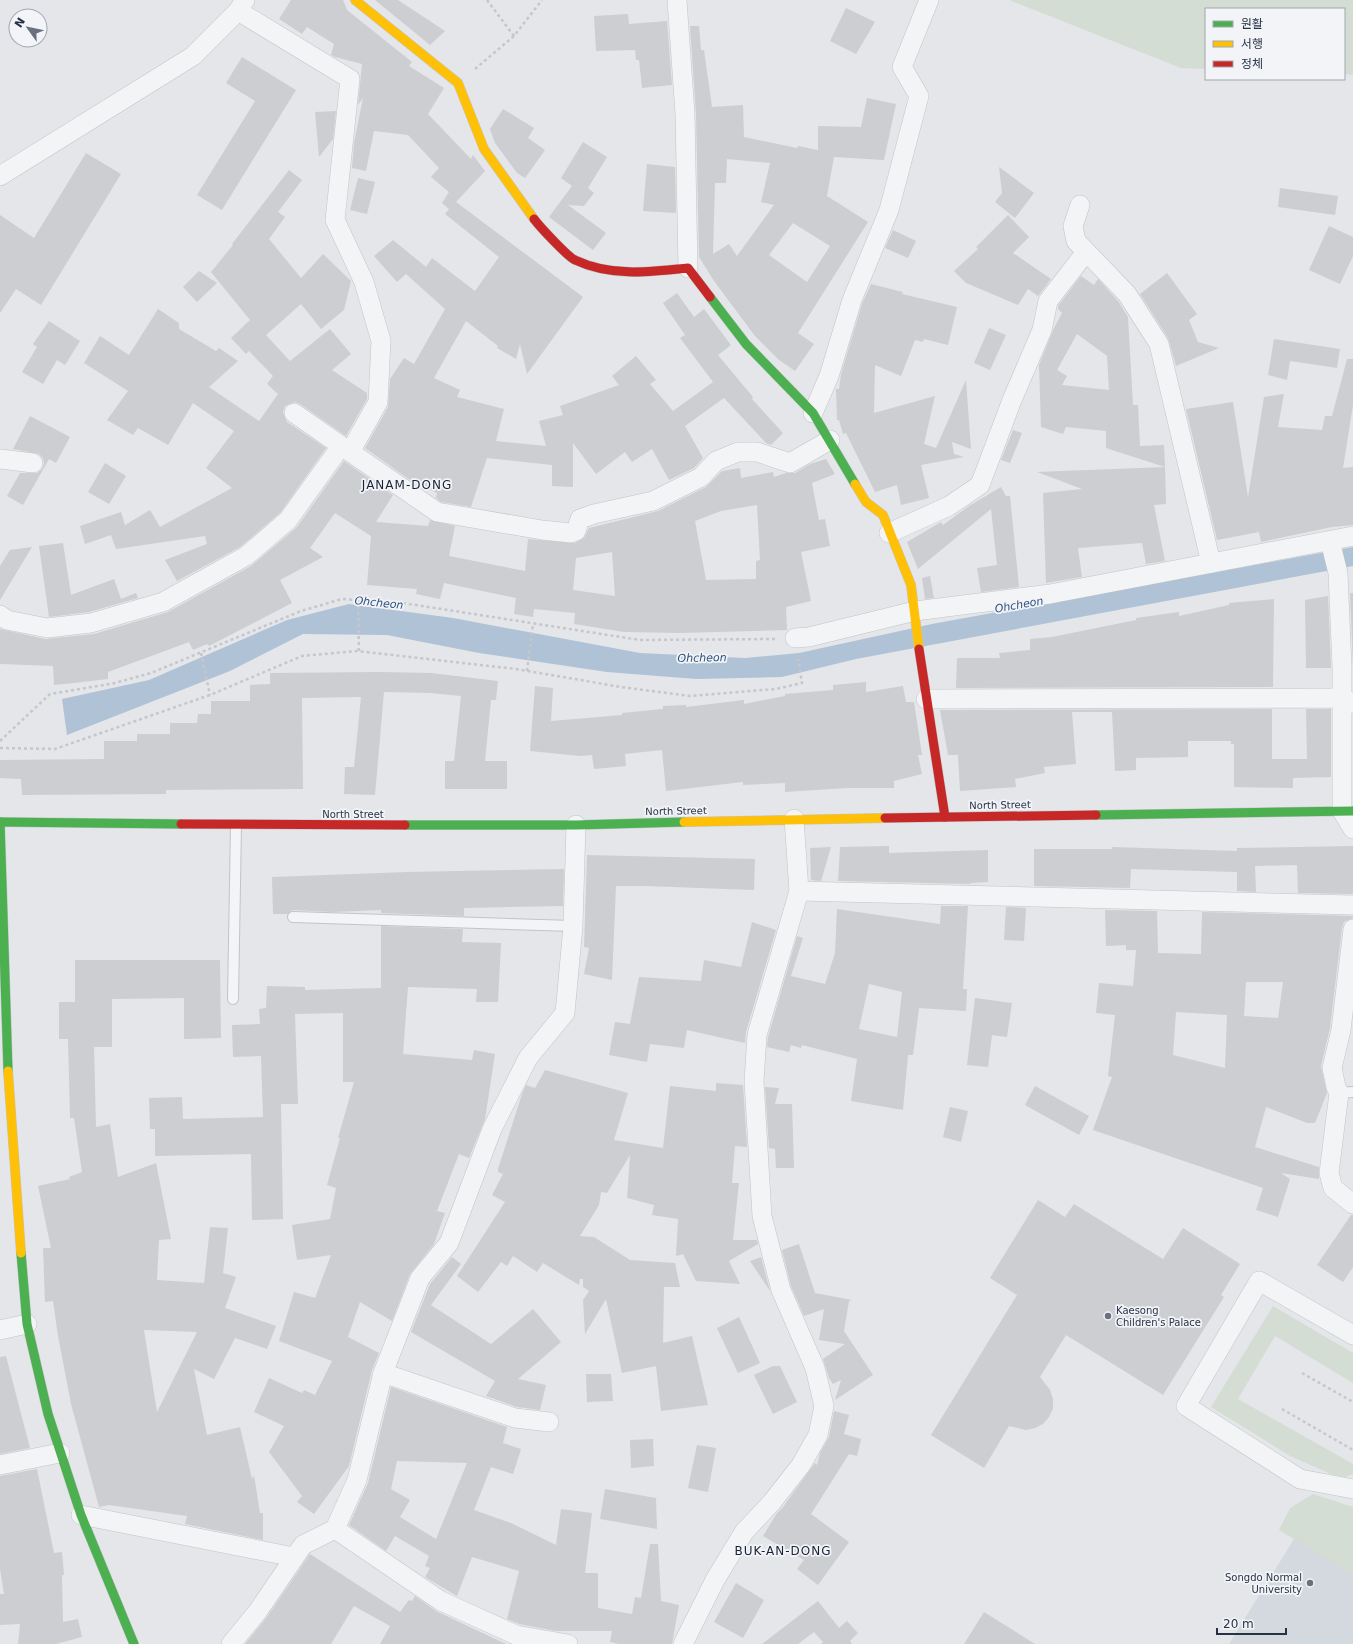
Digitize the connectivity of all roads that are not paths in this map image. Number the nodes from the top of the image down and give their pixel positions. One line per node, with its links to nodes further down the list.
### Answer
1 (355, 0): 8 (main road)
2 (677, 0): 8 (street)
3 (929, 0): 10 (street)
4 (241, 5): 5 (street); 12 (street)
5 (0, 176)
6 (1080, 205): 7 (street)
7 (1086, 252): 15 (street); 18 (street)
8 (688, 268): 10 (main road)
9 (294, 413): 12 (street)
10 (813, 413): 11 (main road)
11 (830, 440): 12 (street); 15 (main road)
12 (345, 449): 20 (street)
13 (0, 459): 14 (street)
14 (32, 463)
15 (889, 533): 19 (main road)
16 (1353, 536): 17 (street)
17 (1331, 544): 18 (street); 23 (street)
18 (1211, 563): 19 (street)
19 (915, 611): 21 (street); 22 (main road)
20 (0, 615)
21 (796, 645)
22 (926, 699): 23 (street); 25 (main road)
23 (1347, 700): 24 (street)
24 (1348, 811): 25 (main road, North Street); 30 (street)
25 (945, 817): 26 (main road, North Street)
26 (794, 819): 29 (main road, North Street); 31 (street)
27 (0, 822): 28 (main road, North Street); 37 (main road)
28 (236, 825): 29 (main road, North Street); 36 (lane)
29 (576, 825): 34 (street)
30 (1353, 830)
31 (799, 891): 32 (street); 54 (street)
32 (1353, 905)
33 (293, 917): 34 (lane)
34 (573, 926): 43 (street)
35 (1353, 929): 38 (street)
36 (233, 999)
37 (4, 1082): 40 (main road)
38 (1346, 1092): 39 (street)
39 (1353, 1204)
40 (27, 1324): 41 (street); 45 (main road)
41 (0, 1330)
42 (1353, 1335): 47 (street)
43 (383, 1373): 44 (street); 49 (street)
44 (549, 1422)
45 (60, 1453): 46 (street); 48 (main road)
46 (0, 1465)
47 (1353, 1489)
48 (81, 1515): 50 (street); 51 (main road)
49 (335, 1529): 50 (street); 53 (street)
50 (294, 1557): 52 (street)
51 (134, 1644)
52 (231, 1644)
53 (568, 1644)
54 (683, 1644)

